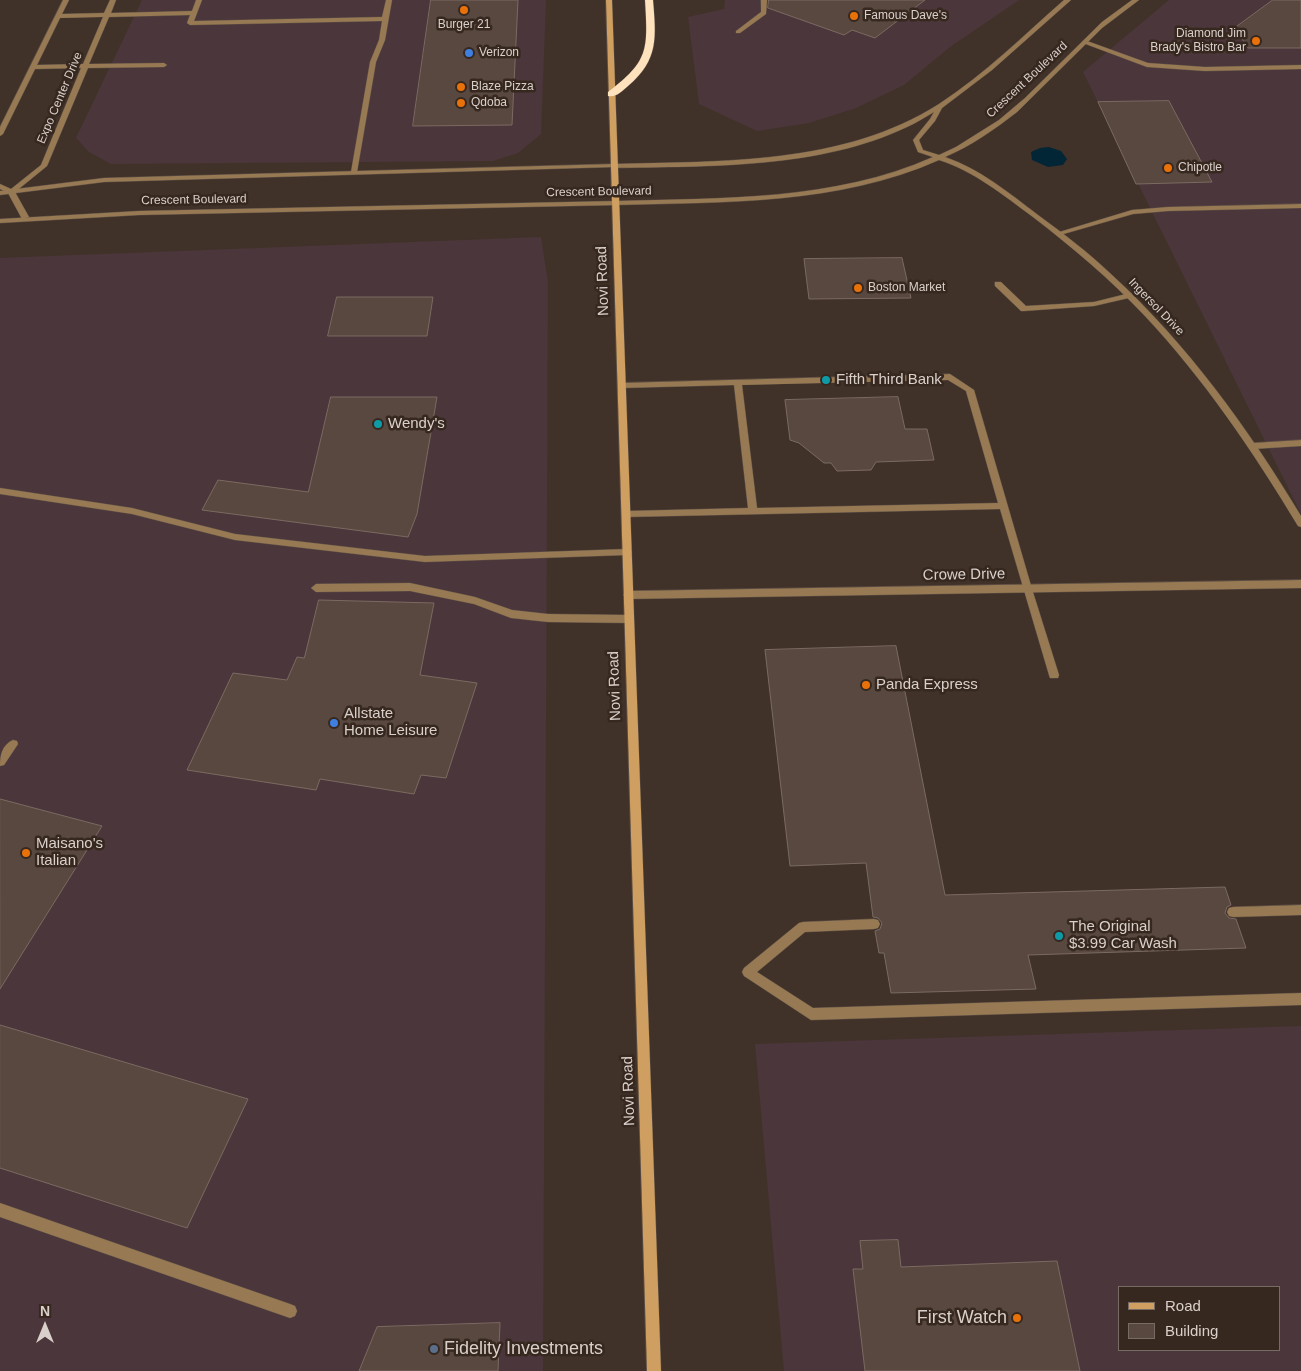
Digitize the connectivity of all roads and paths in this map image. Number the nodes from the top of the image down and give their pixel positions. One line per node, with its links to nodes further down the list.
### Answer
1 (66, 0): 12 (street)
2 (113, 0): 11 (street, Expo Center Drive)
3 (199, 0): 10 (street)
4 (389, 0): 13 (street)
5 (608, 0): 20 (main road, Novi Road)
6 (649, 0): 20 (highway)
7 (764, 0): 14 (street)
8 (1068, 0): 21 (street, Crescent Boulevard)
9 (1136, 0): 15 (street, Crescent Boulevard)
10 (194, 13): 11 (street); 13 (street)
11 (107, 15): 12 (street); 17 (street, Expo Center Drive)
12 (58, 16): 18 (street)
13 (385, 19): 25 (street)
14 (738, 32)
15 (1085, 42): 19 (street); 23 (street, Crescent Boulevard)
16 (164, 65): 17 (street)
17 (86, 66): 18 (street); 27 (street, Expo Center Drive)
18 (34, 67): 22 (street)
19 (1301, 67)
20 (611, 94): 24 (main road, Novi Road)
21 (939, 108): 23 (street, Ingersol Drive); 24 (street, Crescent Boulevard)
22 (0, 134)
23 (942, 158): 29 (street, Crescent Boulevard); 33 (street, Ingersol Drive)
24 (613, 166): 25 (street, Crescent Boulevard); 29 (main road, Novi Road)
25 (354, 172): 27 (street, Crescent Boulevard)
26 (0, 186): 27 (street)
27 (11, 192): 28 (street, Crescent Boulevard); 31 (street)
28 (0, 194)
29 (616, 203): 31 (street, Crescent Boulevard); 37 (main road, Novi Road)
30 (1301, 206): 33 (street)
31 (25, 217): 32 (street, Crescent Boulevard)
32 (0, 220)
33 (1060, 233): 35 (street, Ingersol Drive)
34 (998, 284): 35 (street)
35 (1130, 295): 39 (street, Ingersol Drive)
36 (738, 382): 37 (street); 41 (street); 42 (street)
37 (622, 385): 43 (main road, Novi Road)
38 (1301, 443): 39 (street)
39 (1253, 446): 44 (street, Ingersol Drive)
40 (0, 491): 45 (street)
41 (1003, 506): 42 (street); 48 (street)
42 (753, 512): 43 (street)
43 (626, 514): 45 (main road, Novi Road)
44 (1301, 524)
45 (627, 552): 49 (main road, Novi Road)
46 (1301, 584): 48 (street, Crowe Drive)
47 (316, 588): 50 (street)
48 (1027, 589): 49 (street, Crowe Drive); 51 (street)
49 (628, 595): 50 (main road, Novi Road)
50 (629, 619): 60 (main road, Novi Road)
51 (1054, 676)
52 (13, 744): 53 (street)
53 (0, 762)
54 (1301, 910): 55 (street)
55 (1233, 912)
56 (874, 924): 57 (street)
57 (1301, 999)
58 (0, 1210): 59 (street)
59 (290, 1311)
60 (654, 1371)

